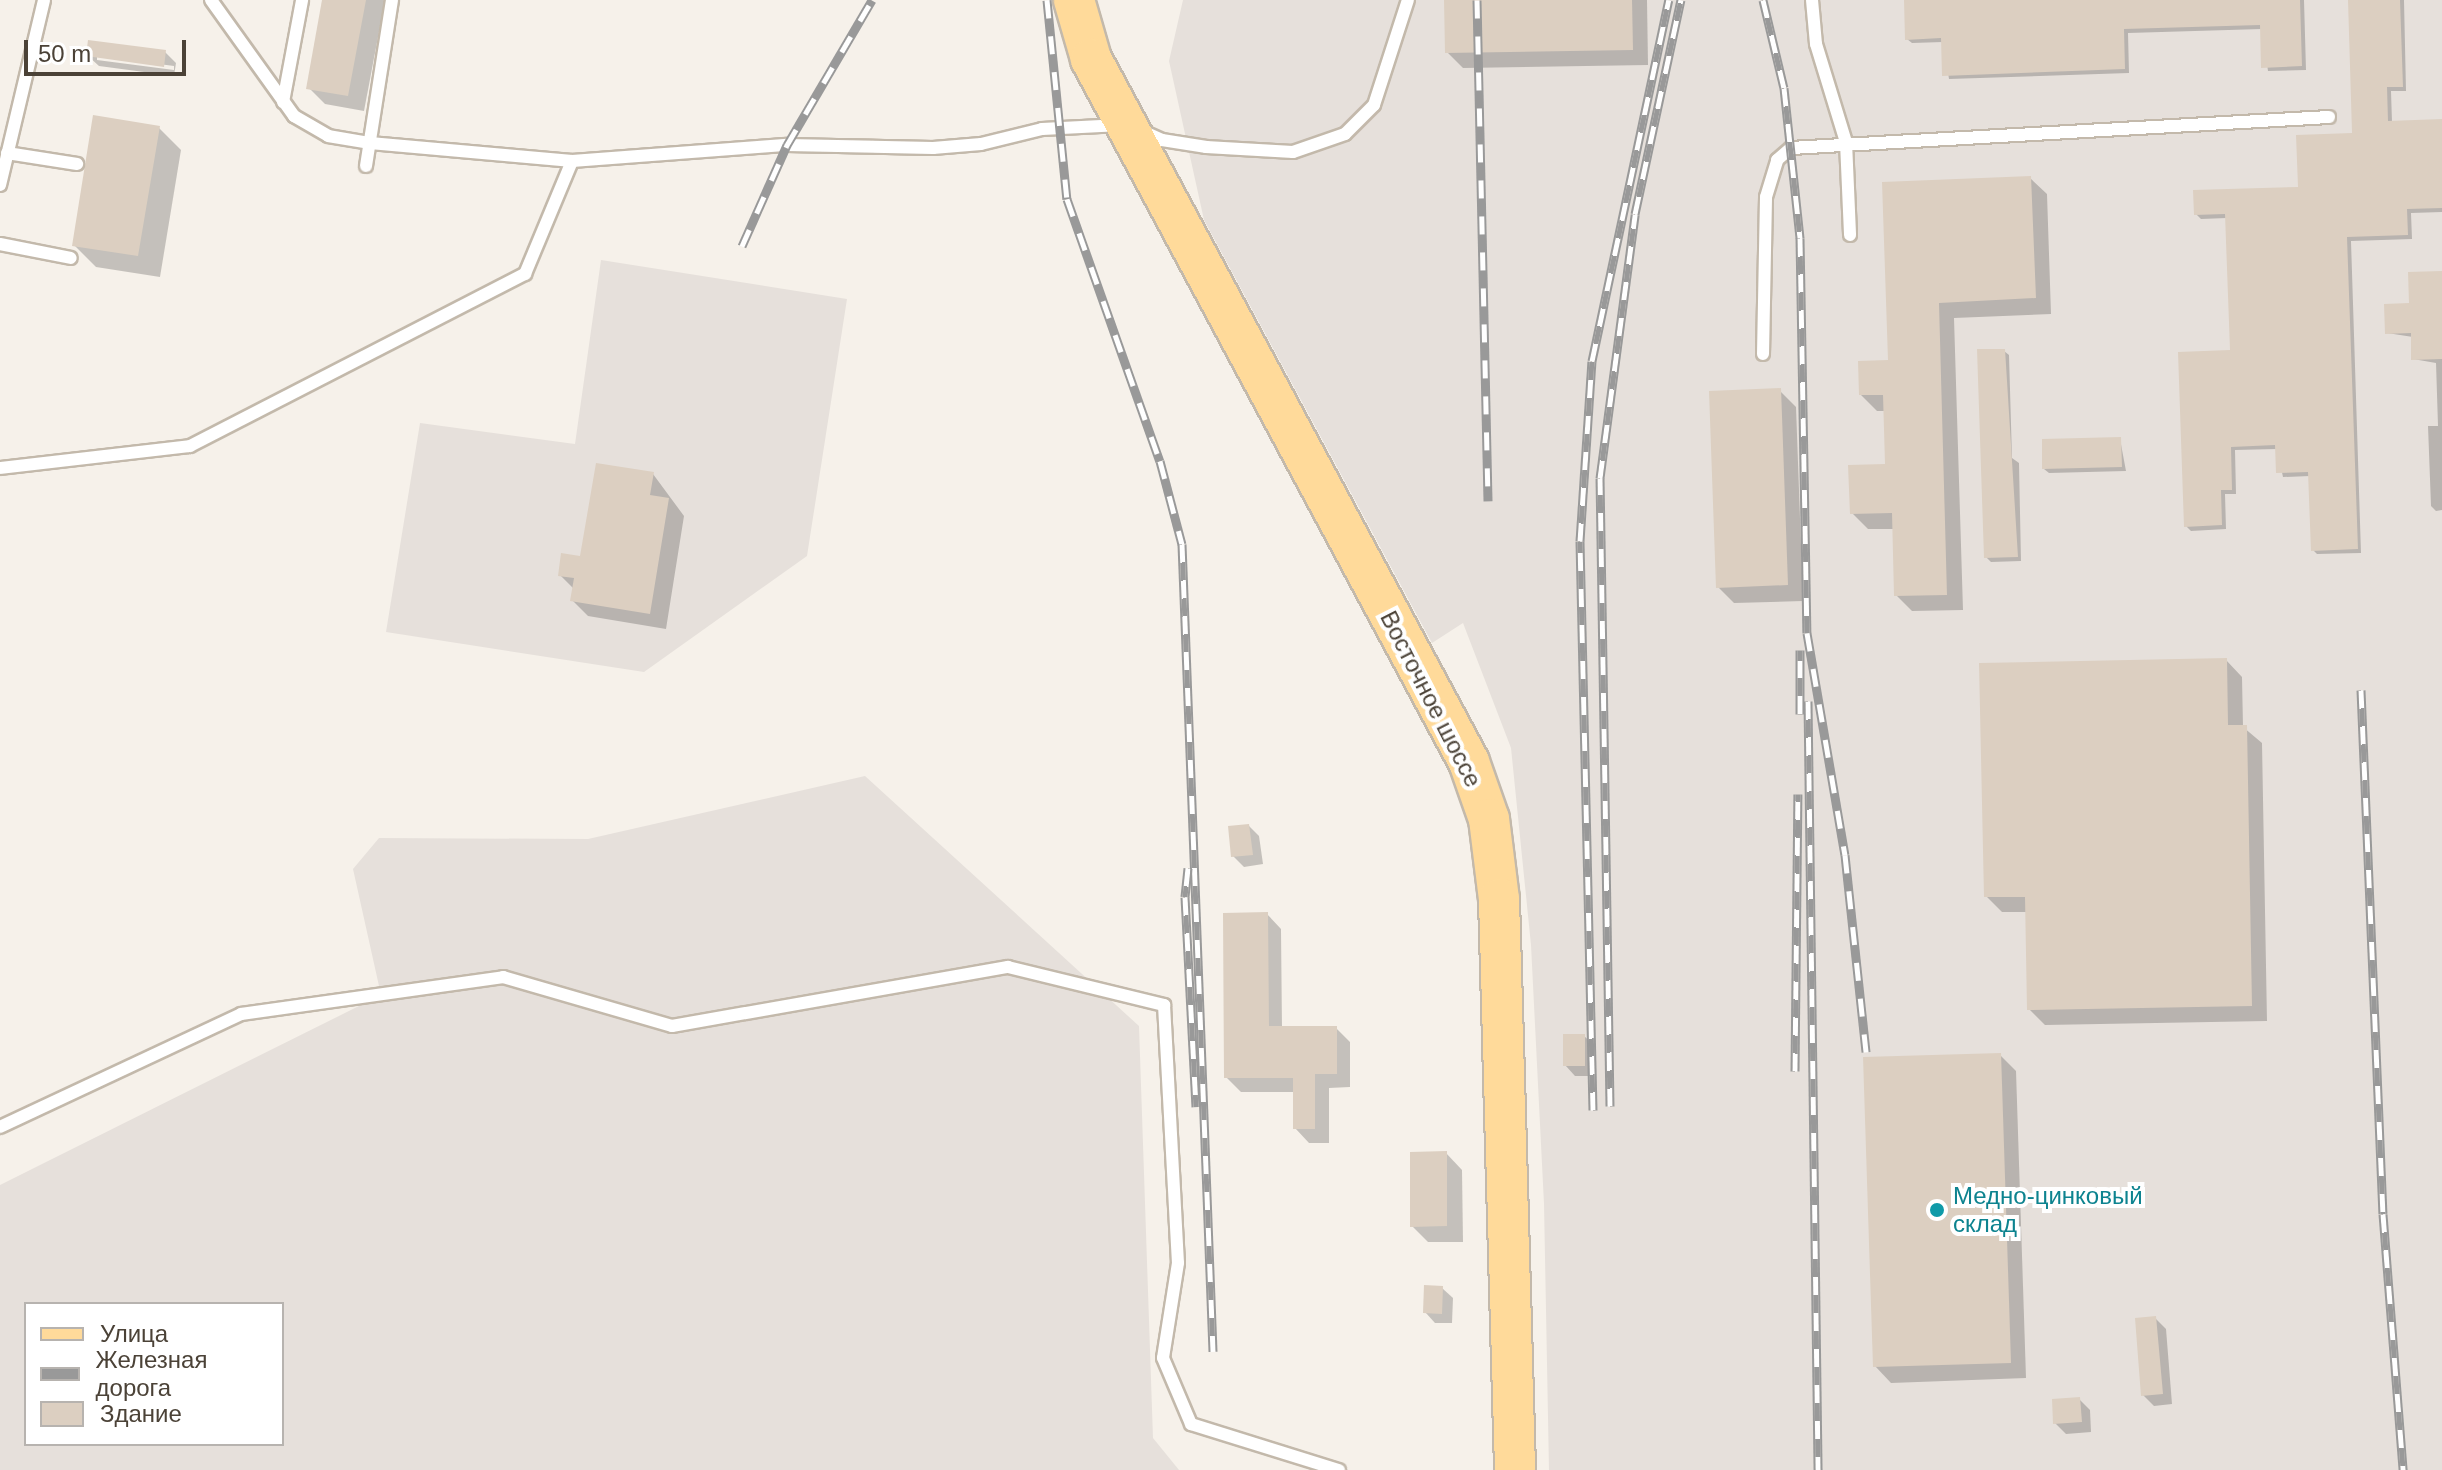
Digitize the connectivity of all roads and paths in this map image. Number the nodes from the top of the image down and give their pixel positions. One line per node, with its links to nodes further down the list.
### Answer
1 (44, 0): 13 (lane)
2 (211, 0): 8 (lane)
3 (302, 0): 8 (lane)
4 (392, 0): 12 (lane)
5 (1074, 0): 10 (main road, Восточное шоссе)
6 (1408, 0): 10 (lane)
7 (1812, 0): 11 (lane)
8 (283, 102): 12 (lane)
9 (2329, 117): 11 (lane)
10 (1128, 125): 14 (lane); 25 (main road, Восточное шоссе)
11 (1846, 142): 18 (lane); 21 (lane)
12 (370, 143): 14 (lane); 16 (lane)
13 (7, 153): 15 (lane); 17 (lane)
14 (572, 161): 22 (lane)
15 (77, 164)
16 (366, 166)
17 (0, 185)
18 (1850, 235)
19 (0, 244): 20 (lane)
20 (71, 258)
21 (1763, 354)
22 (0, 468)
23 (0, 1127): 24 (lane)
24 (1339, 1470)
25 (1515, 1470)

